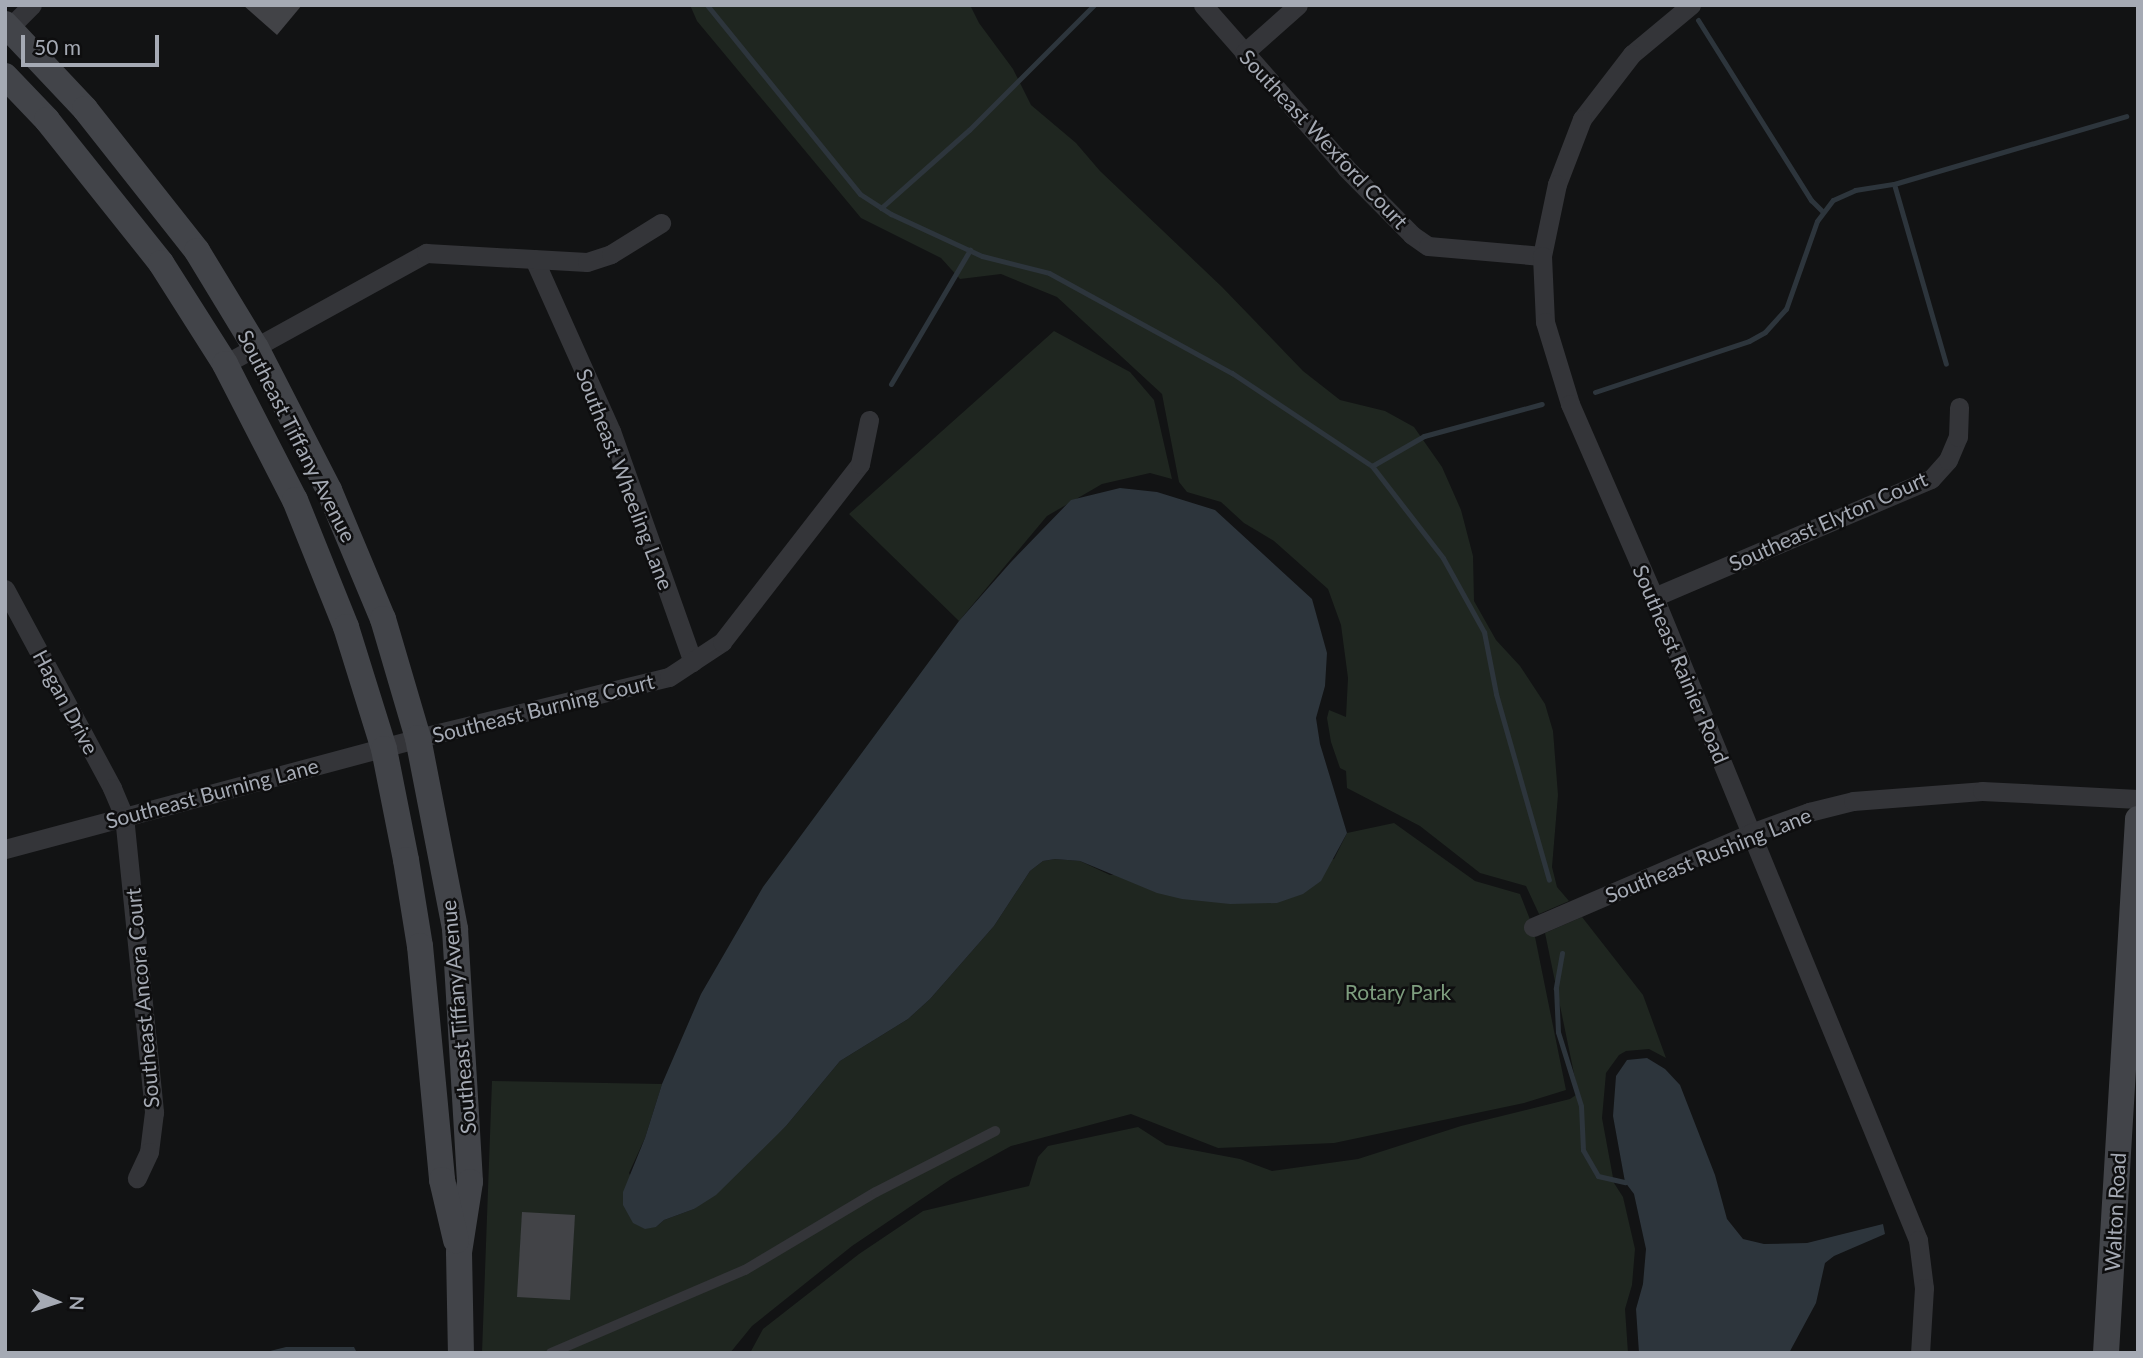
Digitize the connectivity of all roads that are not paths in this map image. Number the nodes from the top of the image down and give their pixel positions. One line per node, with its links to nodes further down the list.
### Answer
1 (32, 5): 5 (street)
2 (1203, 5): 6 (street, Southeast Wexford Court)
3 (1297, 5): 6 (street)
4 (1692, 5): 9 (street, Southeast Rainier Road)
5 (7, 28): 11 (street, Southeast Tiffany Avenue)
6 (1244, 53): 9 (street, Southeast Wexford Court)
7 (5, 76): 12 (street, Southeast Tiffany Avenue)
8 (661, 223): 10 (street)
9 (1542, 256): 16 (street, Southeast Rainier Road)
10 (534, 259): 11 (street); 17 (street, Southeast Wheeling Lane)
11 (256, 348): 12 (street); 18 (street, Southeast Tiffany Avenue)
12 (225, 364): 19 (street, Southeast Tiffany Avenue)
13 (1959, 407): 16 (street, Southeast Elyton Court)
14 (869, 420): 17 (street, Southeast Burning Court)
15 (5, 589): 21 (street, Hagan Drive)
16 (1654, 597): 23 (street, Southeast Rainier Road)
17 (693, 662): 18 (street, Southeast Burning Court)
18 (418, 738): 19 (street, Southeast Burning Lane); 28 (street, Southeast Tiffany Avenue)
19 (384, 749): 21 (street, Southeast Burning Lane); 28 (street, Southeast Tiffany Avenue)
20 (2138, 799): 23 (street, Southeast Rushing Lane)
21 (124, 816): 24 (street, Southeast Burning Lane); 27 (street, Southeast Ancora Court)
22 (2138, 820): 32 (street, Walton Road)
23 (1751, 833): 25 (street, Southeast Rushing Lane); 31 (street, Southeast Rainier Road)
24 (5, 849)
25 (1534, 927)
26 (995, 1131): 30 (lane)
27 (137, 1178)
28 (459, 1252): 29 (street, Southeast Tiffany Avenue)
29 (461, 1353)
30 (551, 1353)
31 (1920, 1353)
32 (2106, 1353)

